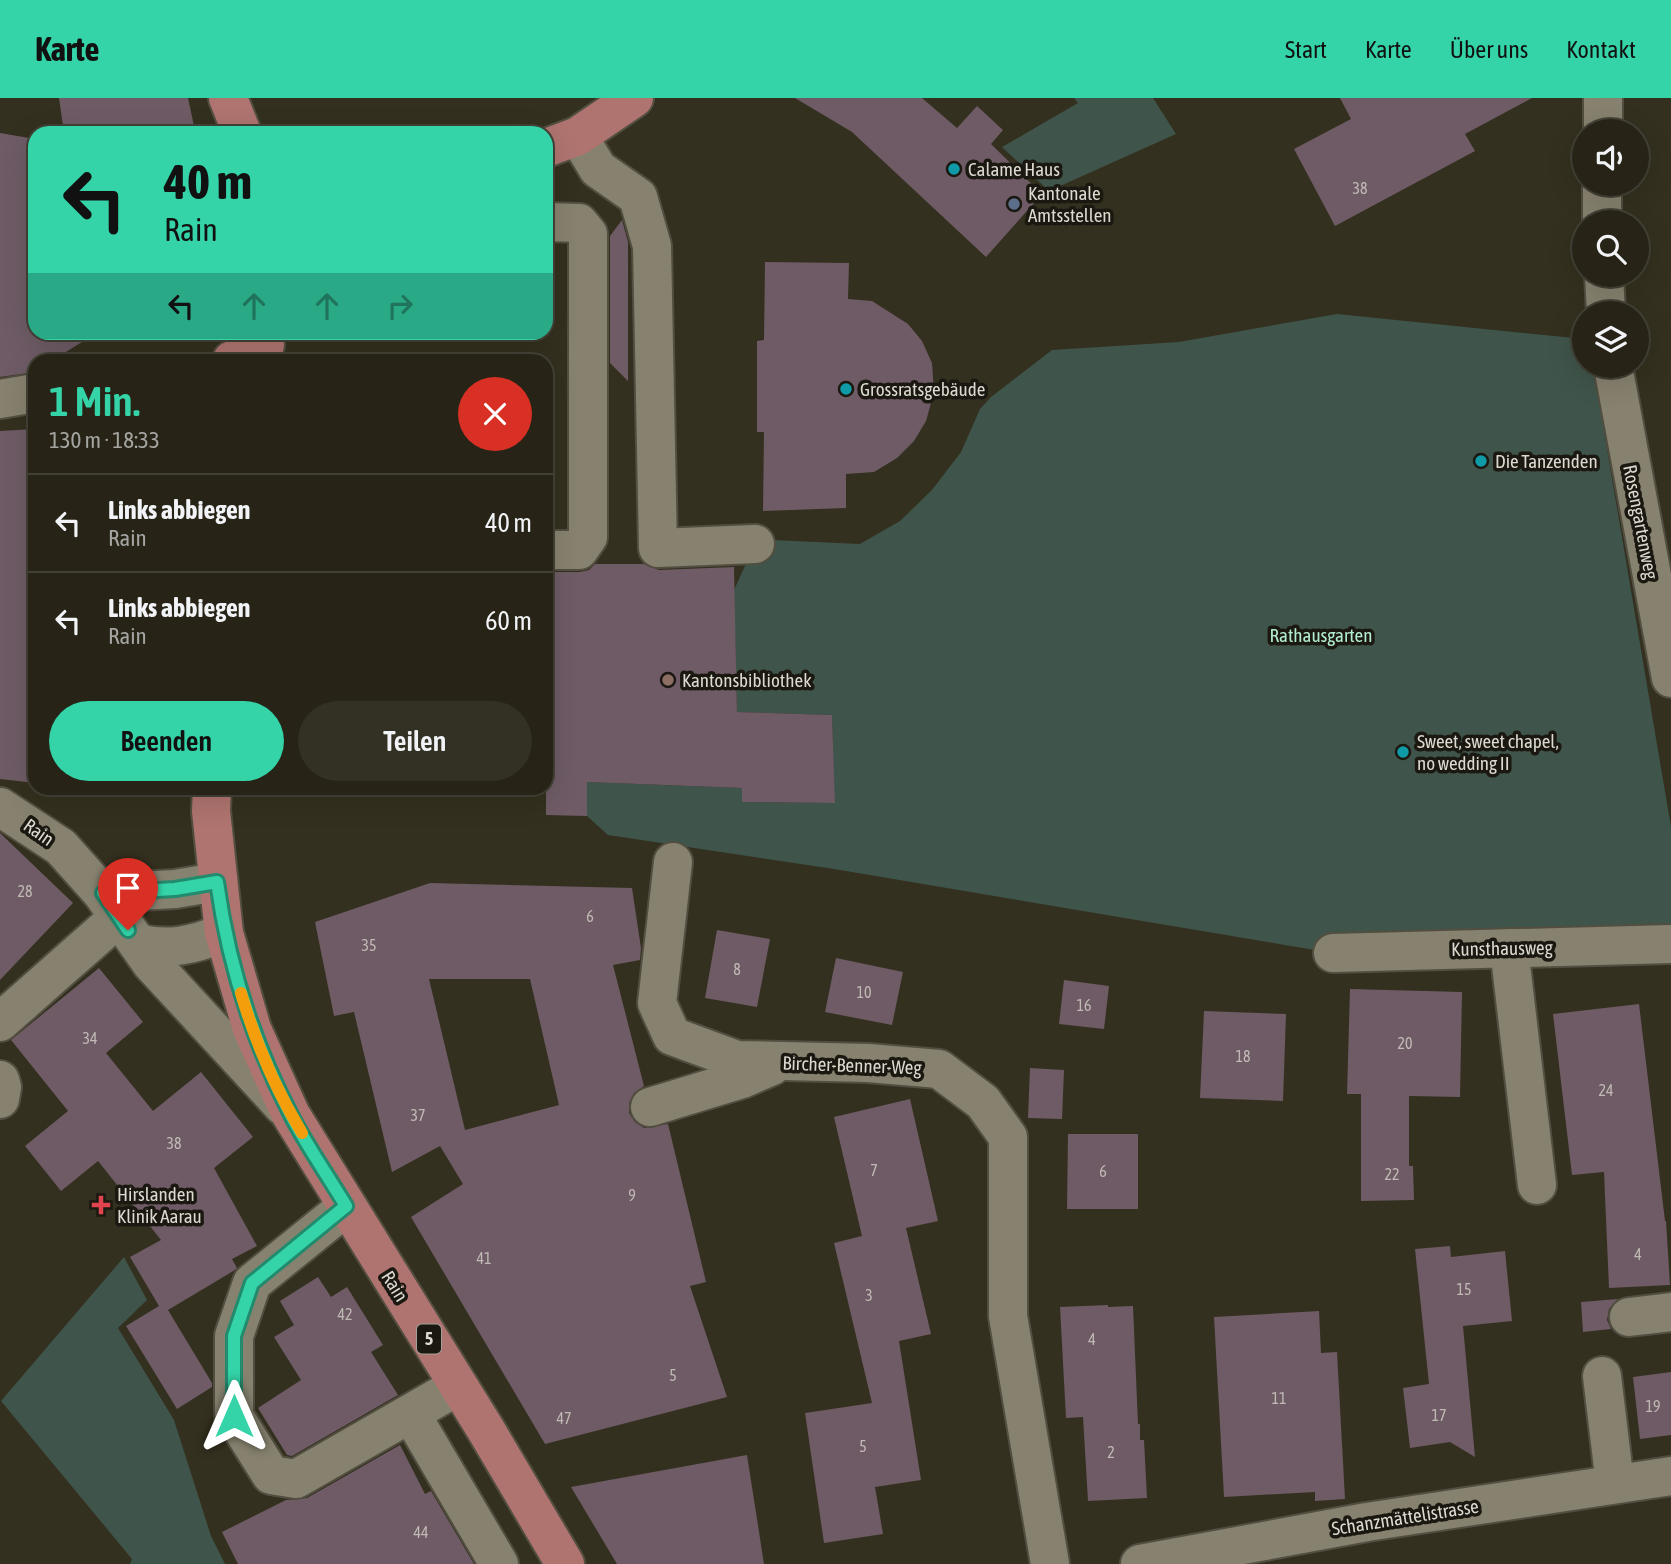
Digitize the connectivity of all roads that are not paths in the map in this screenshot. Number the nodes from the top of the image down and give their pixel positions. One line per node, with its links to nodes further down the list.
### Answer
1 (228, 98): 5 (main road)
2 (634, 98): 6 (main road)
3 (1603, 98): 4 (street)
4 (1603, 119)
5 (239, 126)
6 (562, 142): 11 (street)
7 (553, 222): 12 (street)
8 (1615, 378): 13 (street, Rosengartenweg)
9 (28, 394): 10 (street)
10 (0, 399)
11 (755, 544)
12 (553, 550)
13 (1671, 678)
14 (212, 795): 17 (main road, 5)
15 (0, 807): 18 (street, Rain)
16 (673, 862): 24 (street, Bircher-Benner-Weg)
17 (217, 882): 18 (street); 19 (main road, Rain / 5)
18 (119, 918): 19 (street); 23 (street); 28 (street, Rain)
19 (224, 933): 28 (main road, Rain / 5)
20 (1671, 944): 21 (street, Kunsthausweg)
21 (1509, 948): 22 (street, Kunsthausweg); 29 (street)
22 (1333, 953)
23 (0, 1022)
24 (780, 1062): 27 (street); 40 (street, Bircher-Benner-Weg)
25 (0, 1080): 26 (street)
26 (0, 1099)
27 (650, 1107)
28 (291, 1115): 30 (main road, Rain / 5)
29 (1537, 1185)
30 (346, 1206): 34 (main road, Rain / 5); 35 (street)
31 (1671, 1312): 32 (street)
32 (1629, 1317)
33 (1602, 1376): 37 (street)
34 (458, 1386): 35 (street); 39 (main road, Rain / 5)
35 (411, 1414): 38 (street)
36 (1671, 1476): 37 (street, Schanzmättelistrasse)
37 (1615, 1484): 41 (street, Schanzmättelistrasse)
38 (499, 1564)
39 (565, 1564)
40 (1050, 1564)
41 (1140, 1564)

